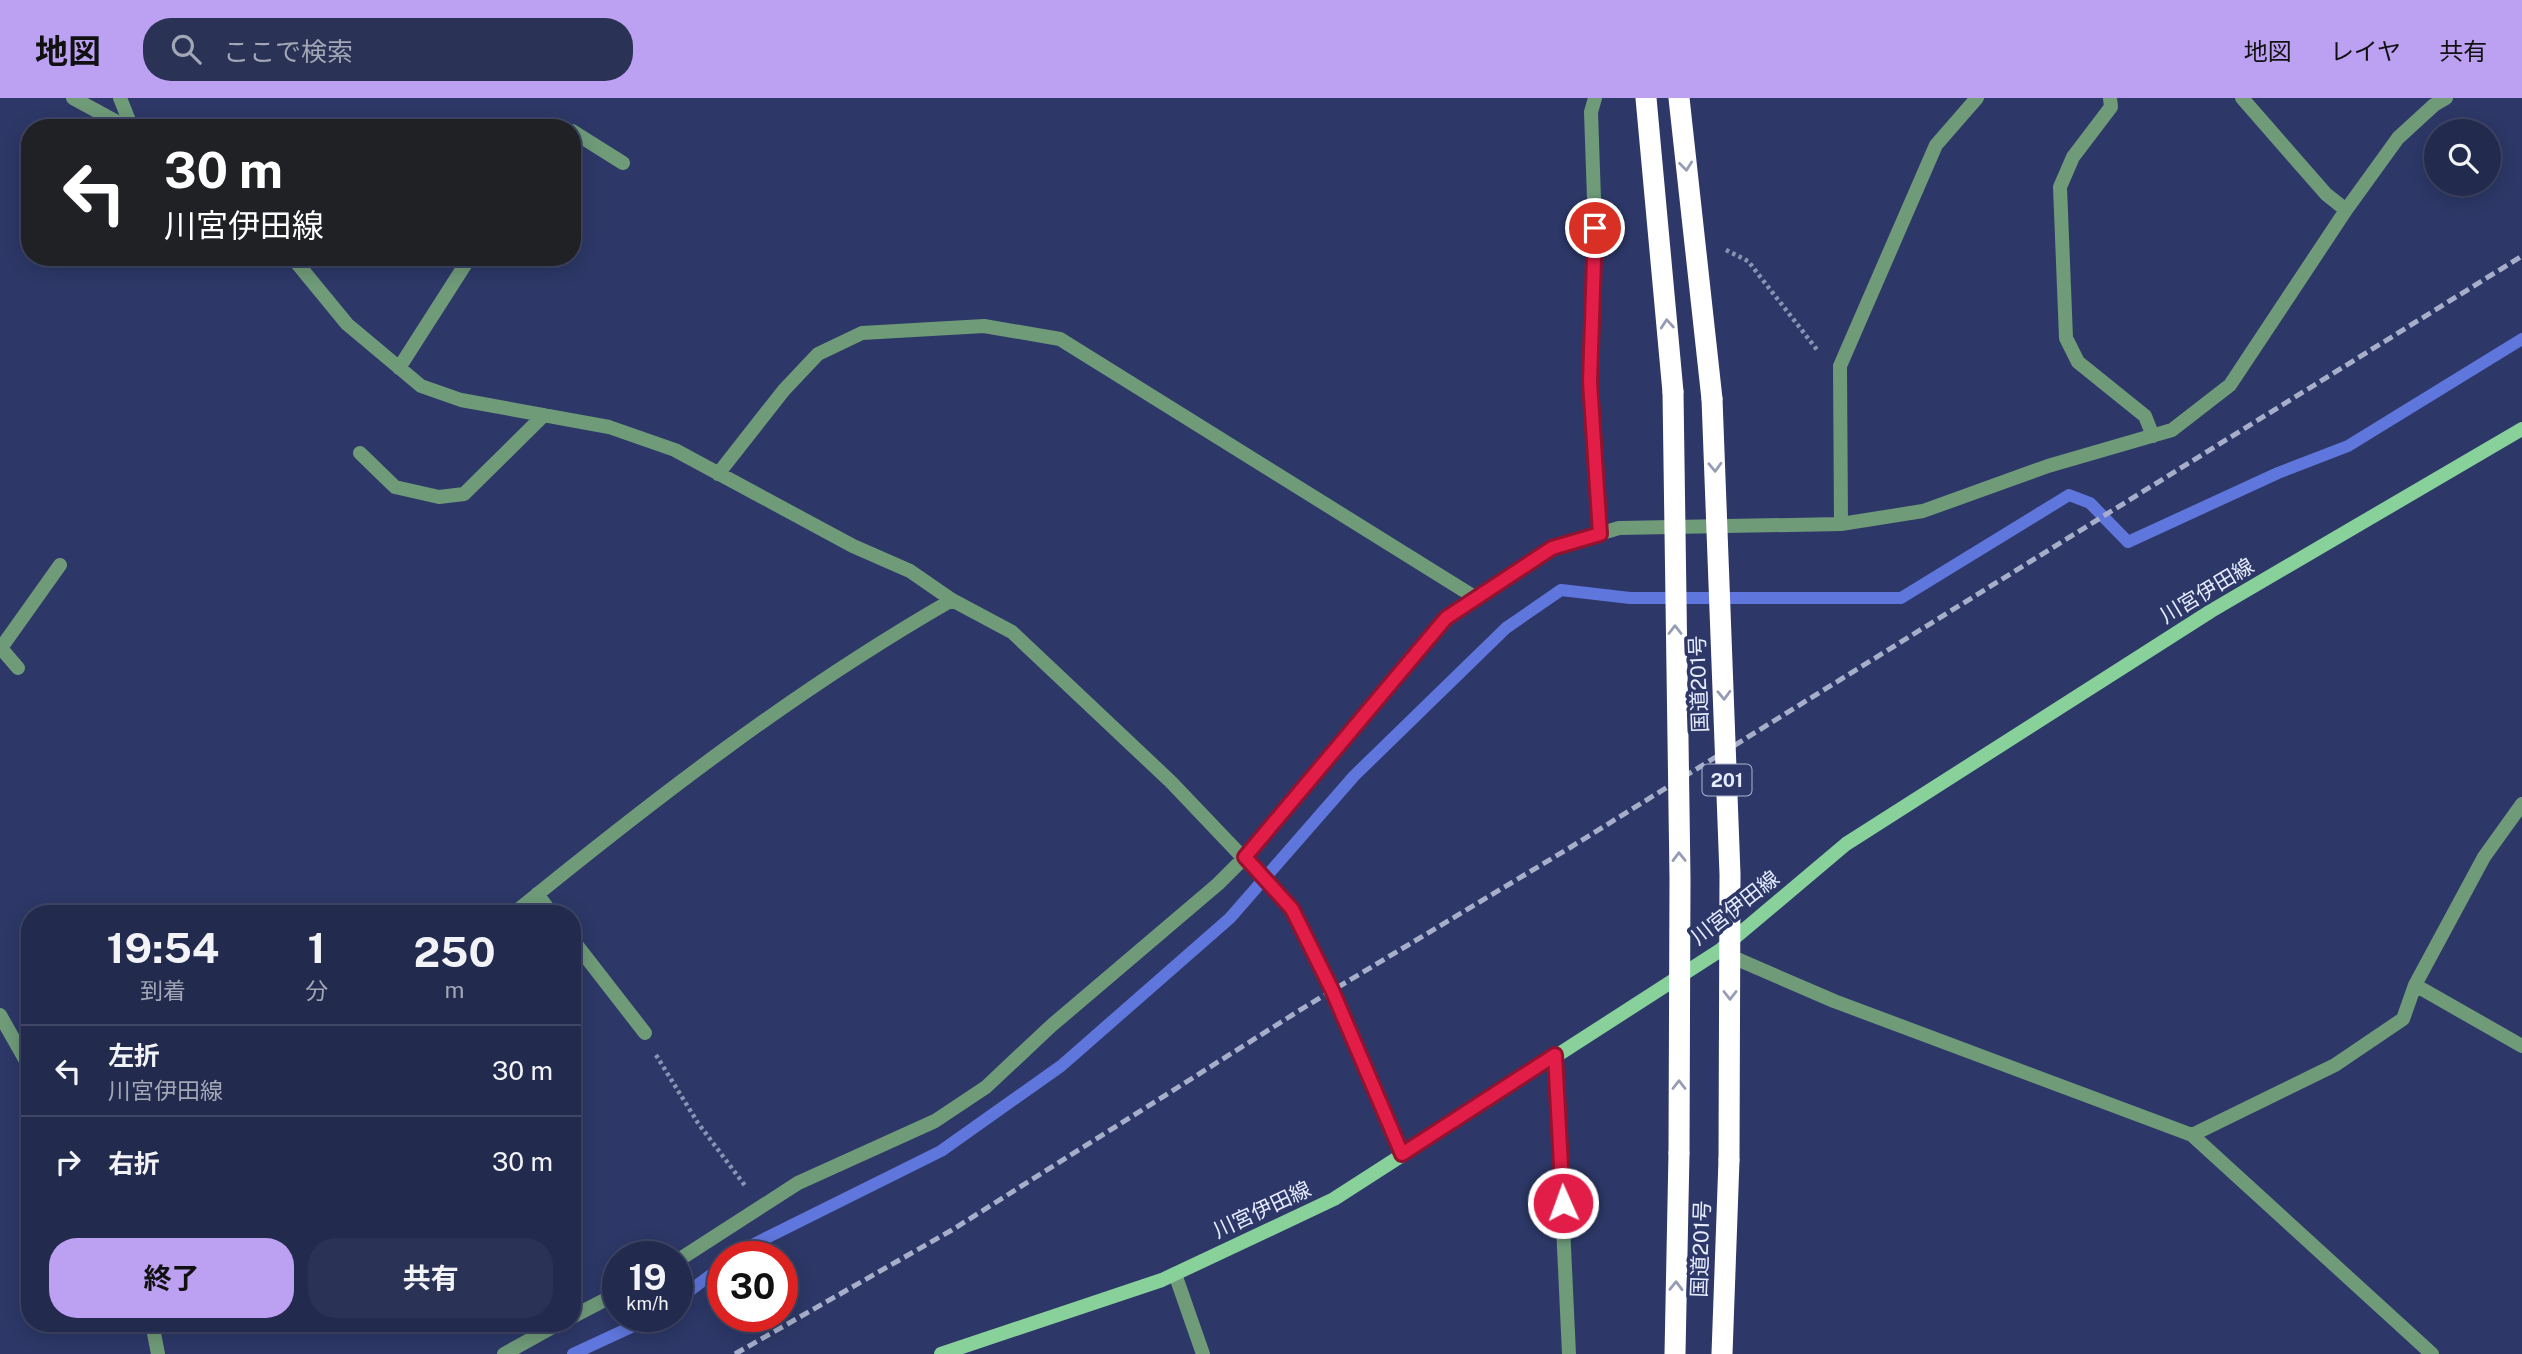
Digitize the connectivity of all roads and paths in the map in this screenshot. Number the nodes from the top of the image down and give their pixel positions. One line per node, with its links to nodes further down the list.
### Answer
1 (73, 98): 10 (street)
2 (120, 98): 11 (street)
3 (1595, 98): 26 (street)
4 (1646, 98): 59 (highway, 国道201号 / 201, one-way to 4, bridge)
5 (1679, 98): 15 (highway, 国道201号 / 201, one-way to 15)
6 (1977, 98): 19 (street)
7 (2110, 98): 22 (street)
8 (2242, 98): 14 (street)
9 (2446, 98): 14 (street)
10 (113, 119)
11 (127, 119)
12 (581, 137): 13 (street)
13 (623, 163)
14 (2346, 210): 22 (street)
15 (1694, 235): 19 (path); 60 (highway, 国道201号 / 201, one-way to 60, bridge)
16 (299, 266): 18 (street)
17 (464, 266): 18 (street)
18 (399, 368): 20 (street)
19 (1839, 380): 25 (street)
20 (544, 415): 23 (street); 24 (street)
21 (2522, 429): 38 (main road, 川宮伊田線)
22 (2153, 436): 25 (street)
23 (360, 453)
24 (718, 474): 28 (street); 29 (street)
25 (1841, 524): 26 (street)
26 (1600, 534): 28 (street)
27 (60, 565): 30 (street)
28 (1476, 598): 33 (street)
29 (952, 600): 33 (street); 34 (street)
30 (0, 648): 31 (street)
31 (18, 668)
32 (2522, 804): 39 (street)
33 (1245, 857): 46 (street); 47 (street)
34 (537, 894): 35 (street); 36 (street)
35 (524, 905)
36 (545, 905)
37 (581, 950): 41 (street)
38 (1718, 951): 44 (main road, 川宮伊田線); 45 (street)
39 (2415, 985): 42 (street); 45 (street)
40 (0, 1016): 43 (street)
41 (645, 1032): 47 (path)
42 (2522, 1046)
43 (21, 1052)
44 (1555, 1055): 46 (main road, 川宮伊田線); 58 (street)
45 (2192, 1135): 61 (street)
46 (1402, 1154): 49 (main road, 川宮伊田線)
47 (761, 1207): 48 (street)
48 (693, 1252)
49 (1175, 1273): 54 (main road, 川宮伊田線); 57 (street)
50 (602, 1301): 51 (street)
51 (581, 1312)
52 (154, 1332): 55 (street)
53 (544, 1332): 56 (street)
54 (948, 1353)
55 (158, 1354)
56 (504, 1354)
57 (1203, 1354)
58 (1569, 1354)
59 (1675, 1354)
60 (1722, 1354)
61 (2432, 1354)

